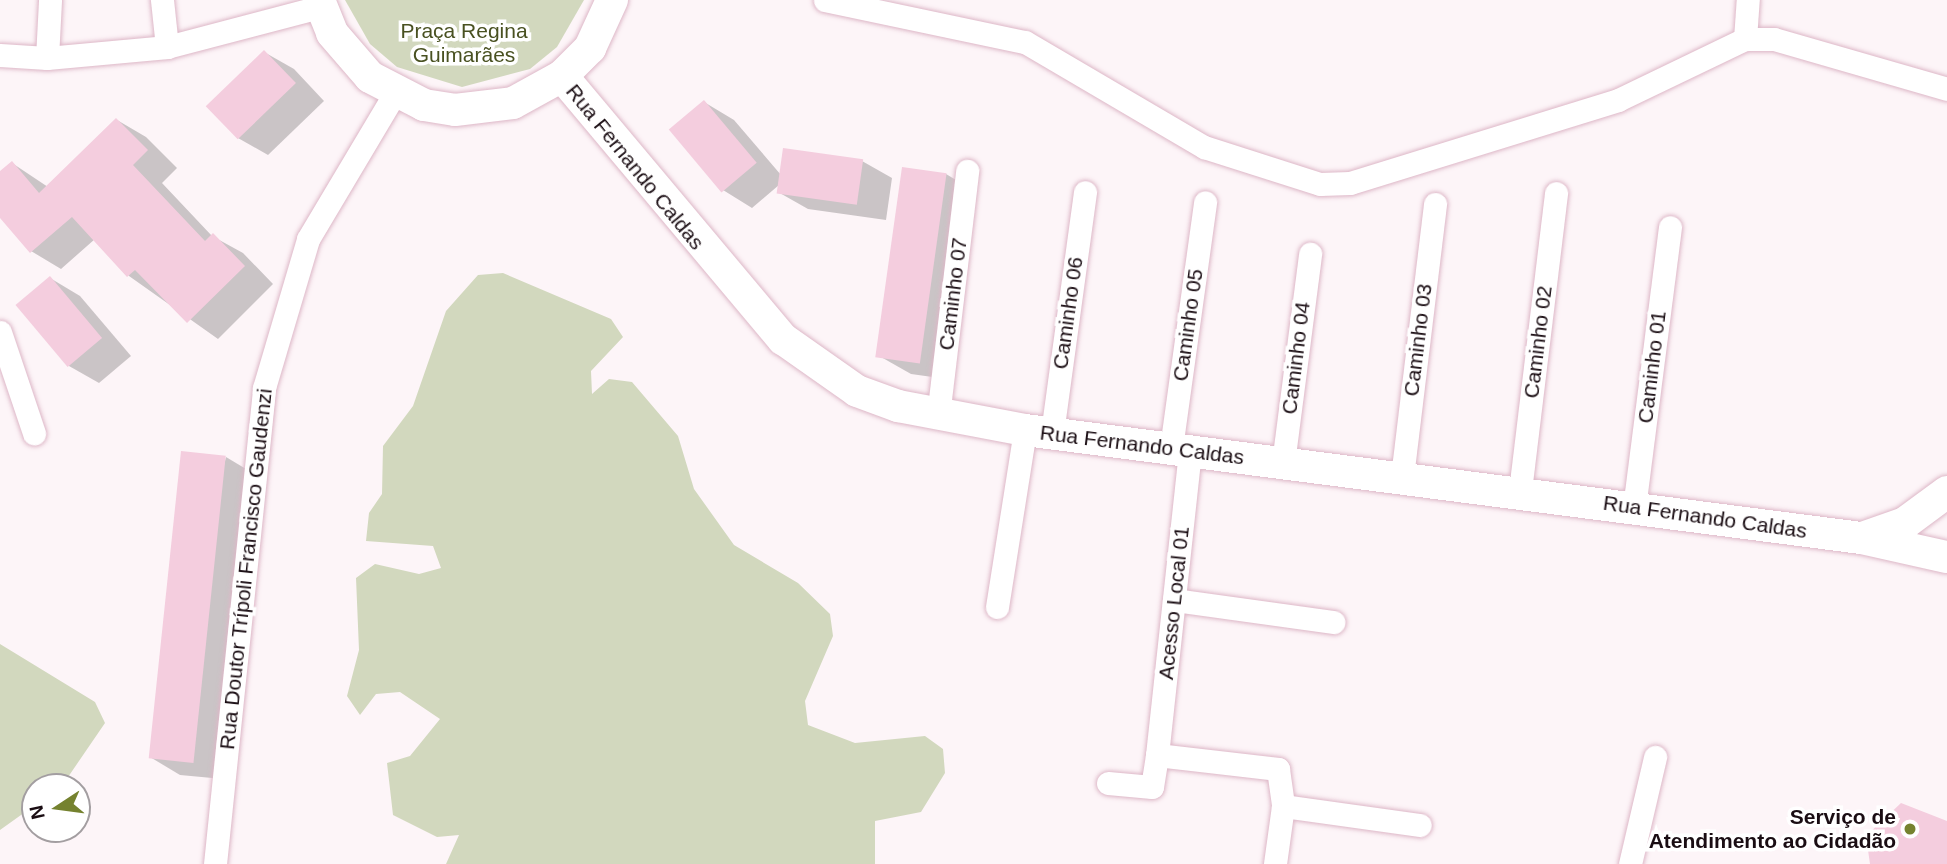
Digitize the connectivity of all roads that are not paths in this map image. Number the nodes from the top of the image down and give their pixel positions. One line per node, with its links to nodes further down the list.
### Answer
1 (50, 0): 10 (street)
2 (163, 0): 8 (street)
3 (612, 0): 11 (street)
4 (829, 0): 7 (street)
5 (1748, 0): 7 (street)
6 (319, 3): 8 (street); 13 (street)
7 (1745, 39): 12 (street)
8 (167, 47): 10 (street)
9 (0, 55): 10 (street)
10 (47, 58)
11 (562, 76): 13 (street); 22 (street, Rua Fernando Caldas)
12 (1947, 89)
13 (395, 93): 41 (street, Rua Doutor Trípoli Francisco Gaudenzi)
14 (967, 171): 22 (street, Caminho 07)
15 (1084, 192): 23 (street, Caminho 06)
16 (1556, 193): 28 (street, Caminho 02)
17 (1205, 202): 25 (street, Caminho 05)
18 (1435, 204): 27 (street, Caminho 03)
19 (1670, 227): 30 (street, Caminho 01)
20 (1310, 254): 26 (street, Caminho 04)
21 (0, 332): 24 (street)
22 (938, 416): 23 (street, Rua Fernando Caldas)
23 (1039, 431): 25 (street, Rua Fernando Caldas); 34 (street, Caminho 06)
24 (34, 433)
25 (1180, 449): 26 (street, Rua Fernando Caldas); 33 (street, Acesso Local 01)
26 (1283, 463): 27 (street, Rua Fernando Caldas)
27 (1402, 477): 28 (street, Rua Fernando Caldas)
28 (1520, 491): 30 (street, Rua Fernando Caldas)
29 (1938, 500): 31 (street); 32 (street)
30 (1634, 508): 31 (street, Rua Fernando Caldas)
31 (1861, 538): 32 (street, Rua Fernando Caldas)
32 (1944, 556)
33 (1174, 600): 35 (street); 36 (street, Acesso Local 01)
34 (997, 607)
35 (1333, 622)
36 (1157, 755): 38 (street, Acesso Local 01); 39 (street)
37 (1655, 757): 43 (street)
38 (1108, 783)
39 (1283, 806): 40 (street); 42 (street)
40 (1420, 825)
41 (215, 864)
42 (1275, 864)
43 (1630, 864)

